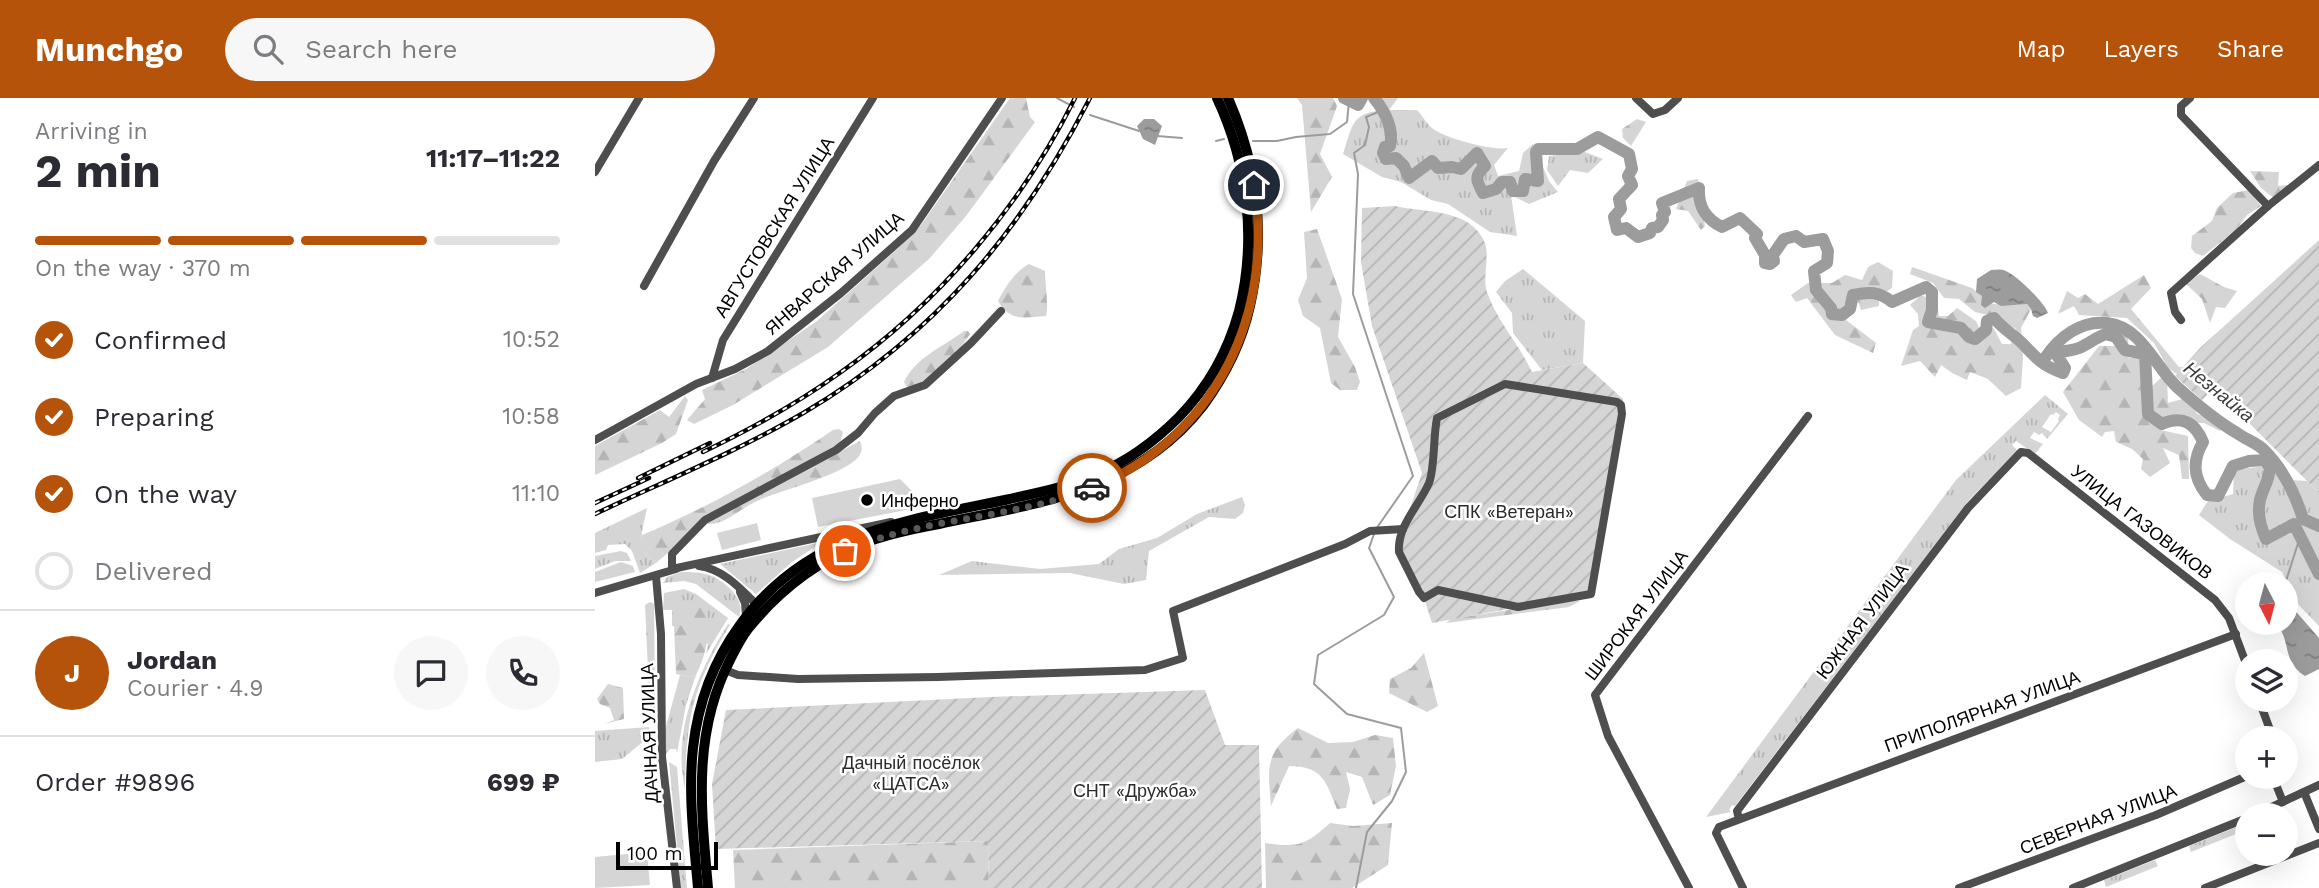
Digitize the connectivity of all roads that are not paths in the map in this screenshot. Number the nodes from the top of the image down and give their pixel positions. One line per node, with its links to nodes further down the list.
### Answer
1 (639, 98): 11 (street)
2 (754, 98): 13 (street)
3 (873, 98): 16 (street, АВГУСТОВСКАЯ УЛИЦА)
4 (1002, 98): 16 (street, ЯНВАРСКАЯ УЛИЦА)
5 (1217, 98): 20 (main road)
6 (1228, 98): 27 (main road)
7 (1636, 98): 8 (street)
8 (1678, 98)
9 (2190, 98): 12 (street)
10 (2319, 165): 12 (street)
11 (595, 172)
12 (2268, 206): 15 (street)
13 (644, 286)
14 (1001, 311): 22 (street)
15 (2181, 320)
16 (712, 378): 18 (street, ЯНВАРСКАЯ УЛИЦА)
17 (1808, 416): 45 (street, ШИРОКАЯ УЛИЦА)
18 (595, 440)
19 (2024, 452): 30 (street, УЛИЦА ГАЗОВИКОВ); 38 (street, ЮЖНАЯ УЛИЦА)
20 (911, 519): 22 (street); 26 (main road)
21 (1403, 528): 21 (street); 32 (street)
22 (672, 569): 23 (street); 24 (street)
23 (656, 576): 25 (street); 42 (street, ДАЧНАЯ УЛИЦА)
24 (735, 584): 26 (street); 28 (street)
25 (595, 593)
26 (757, 604): 27 (street); 28 (main road); 29 (street)
27 (771, 604): 29 (main road)
28 (746, 616): 43 (main road)
29 (750, 627): 32 (main road)
30 (2235, 632)
31 (2235, 634): 38 (street, ПРИПОЛЯРНАЯ УЛИЦА)
32 (725, 670): 44 (main road)
33 (2235, 781): 47 (street, СЕВЕРНАЯ УЛИЦА)
34 (2319, 785): 36 (street)
35 (2278, 789): 37 (street)
36 (2304, 792): 37 (street); 40 (street)
37 (2283, 802)
38 (1739, 819): 46 (street)
39 (2235, 823): 48 (street)
40 (2319, 829)
41 (2319, 843): 49 (street)
42 (677, 888)
43 (698, 888)
44 (708, 888)
45 (1689, 888)
46 (1743, 888)
47 (1959, 888)
48 (2073, 888)
49 (2206, 888)

